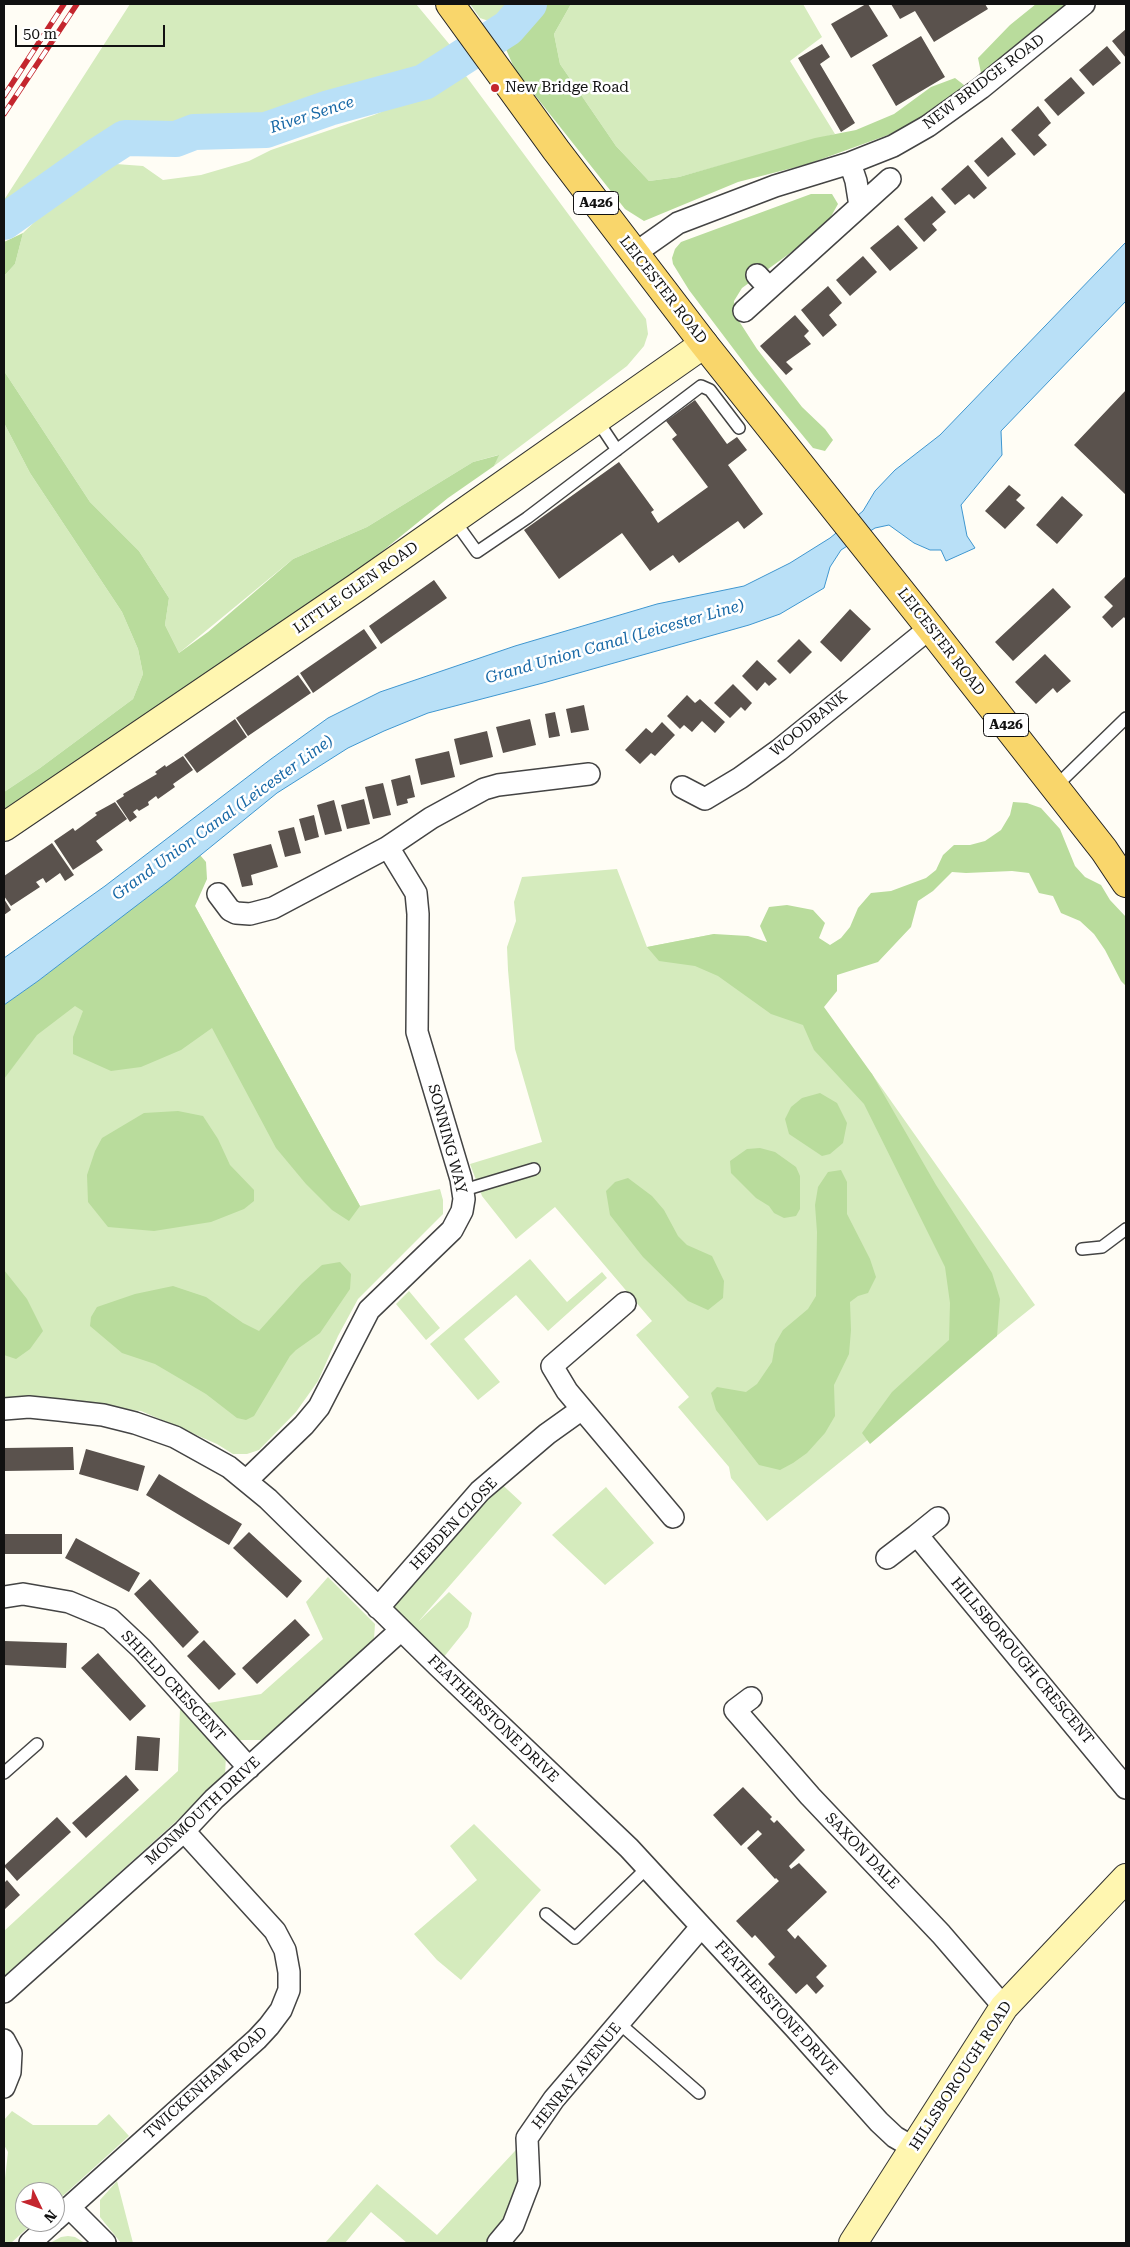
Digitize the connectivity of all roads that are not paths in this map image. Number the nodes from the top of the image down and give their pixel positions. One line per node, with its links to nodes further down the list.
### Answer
1 (1084, 4): 3 (street, NEW BRIDGE ROAD)
2 (458, 14): 6 (main road, LEICESTER ROAD / A426)
3 (850, 163): 5 (street); 6 (street, NEW BRIDGE ROAD)
4 (890, 179): 5 (street)
5 (860, 206): 7 (street)
6 (634, 254): 8 (main road, LEICESTER ROAD / A426)
7 (744, 311)
8 (704, 344): 9 (main road, LITTLE GLEN ROAD); 13 (main road, LEICESTER ROAD / A426)
9 (597, 420): 11 (lane); 12 (main road, LITTLE GLEN ROAD)
10 (739, 428): 11 (lane)
11 (617, 450): 12 (lane)
12 (454, 520): 18 (main road, LITTLE GLEN ROAD)
13 (930, 628): 16 (street, WOODBANK); 17 (main road, LEICESTER ROAD / A426)
14 (1126, 718): 17 (lane)
15 (589, 774): 19 (street)
16 (682, 787)
17 (1055, 787): 20 (main road, LEICESTER ROAD / A426)
18 (4, 827)
19 (388, 847): 21 (street); 23 (street, SONNING WAY)
20 (1126, 883)
21 (218, 894)
22 (534, 1169): 23 (lane)
23 (464, 1190): 29 (street, SONNING WAY)
24 (1126, 1229): 25 (lane)
25 (1082, 1249)
26 (625, 1303): 27 (street)
27 (582, 1408): 30 (street); 35 (street, HEBDEN CLOSE)
28 (4, 1409): 29 (street, FEATHERSTONE DRIVE)
29 (246, 1481): 35 (street, FEATHERSTONE DRIVE)
30 (673, 1517)
31 (938, 1518): 32 (street)
32 (917, 1535): 33 (street); 41 (street, HILLSBOROUGH CRESCENT)
33 (887, 1558)
34 (4, 1597): 39 (street, SHIELD CRESCENT)
35 (378, 1608): 36 (street, FEATHERSTONE DRIVE)
36 (401, 1630): 39 (street, MONMOUTH DRIVE); 43 (street, FEATHERSTONE DRIVE)
37 (751, 1698): 48 (street, SAXON DALE)
38 (36, 1744): 40 (lane)
39 (249, 1768): 42 (street, MONMOUTH DRIVE)
40 (4, 1773)
41 (1126, 1788)
42 (184, 1831): 47 (street, MONMOUTH DRIVE); 54 (street, TWICKENHAM ROAD)
43 (647, 1868): 45 (lane); 46 (street, FEATHERSTONE DRIVE)
44 (1126, 1878): 48 (main road, HILLSBOROUGH ROAD)
45 (546, 1914)
46 (702, 1927): 49 (street, HENRAY AVENUE); 53 (street, FEATHERSTONE DRIVE)
47 (4, 1992)
48 (1004, 2007): 53 (main road, HILLSBOROUGH ROAD)
49 (620, 2024): 52 (lane); 59 (street, HENRAY AVENUE)
50 (4, 2040): 51 (street)
51 (4, 2087)
52 (699, 2094)
53 (914, 2148): 60 (main road, HILLSBOROUGH ROAD)
54 (65, 2212)
55 (65, 2220): 58 (street)
56 (42, 2232): 57 (street, TWICKENHAM ROAD)
57 (30, 2243)
58 (104, 2243)
59 (498, 2243)
60 (853, 2243)

